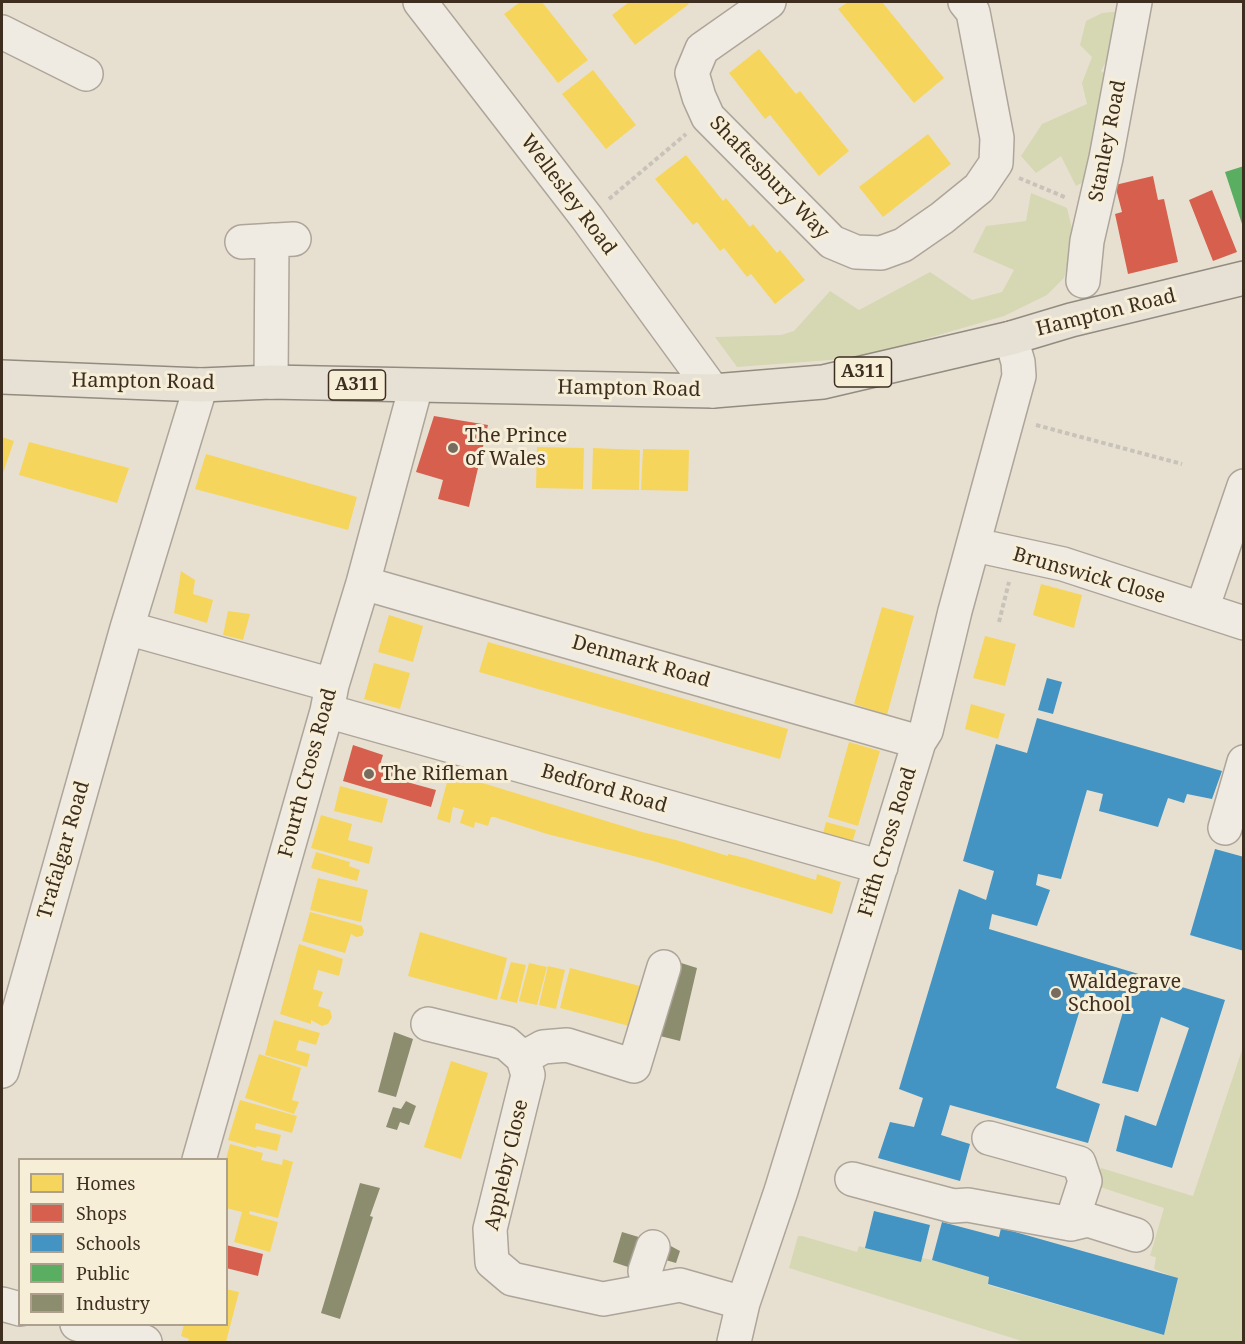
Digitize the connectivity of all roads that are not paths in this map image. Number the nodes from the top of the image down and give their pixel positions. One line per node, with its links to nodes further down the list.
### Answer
1 (420, 2): 15 (street, Wellesley Road)
2 (769, 2): 3 (street, Shaftesbury Way)
3 (965, 2)
4 (1135, 2): 9 (street, Stanley Road)
5 (2, 32): 6 (street)
6 (86, 74)
7 (270, 241): 12 (street)
8 (1244, 278): 10 (main road, Hampton Road / A311)
9 (1083, 281)
10 (1011, 338): 15 (main road, Hampton Road / A311); 17 (street, Fifth Cross Road)
11 (2, 377): 13 (main road, Hampton Road / A311)
12 (272, 382): 13 (main road, Hampton Road / A311); 14 (main road, Hampton Road / A311)
13 (201, 385): 21 (street, Trafalgar Road)
14 (416, 386): 15 (main road, Hampton Road / A311); 18 (street, Fourth Cross Road)
15 (714, 391)
16 (1244, 486): 19 (street)
17 (975, 545): 19 (street, Brunswick Close); 23 (street, Fifth Cross Road)
18 (363, 583): 22 (street, Fourth Cross Road); 23 (street, Denmark Road)
19 (1202, 609): 20 (street, Brunswick Close)
20 (1244, 623)
21 (127, 628): 22 (street); 30 (street, Trafalgar Road)
22 (329, 698): 26 (street, Bedford Road); 32 (street, Fourth Cross Road)
23 (919, 742): 26 (street, Fifth Cross Road)
24 (1241, 784): 25 (street)
25 (1225, 828)
26 (881, 867): 39 (street, Fifth Cross Road)
27 (664, 967): 29 (street)
28 (428, 1024): 29 (street)
29 (523, 1058): 37 (street, Appleby Close)
30 (2, 1071)
31 (989, 1138): 34 (street)
32 (200, 1158)
33 (852, 1179): 34 (street)
34 (1071, 1224): 35 (street)
35 (1136, 1234)
36 (653, 1247): 37 (street)
37 (650, 1290): 39 (street, Appleby Close)
38 (2, 1304): 40 (street)
39 (743, 1304): 44 (street, Fifth Cross Road)
40 (18, 1308)
41 (85, 1326): 43 (street)
42 (151, 1326): 43 (street)
43 (146, 1342)
44 (734, 1342)

